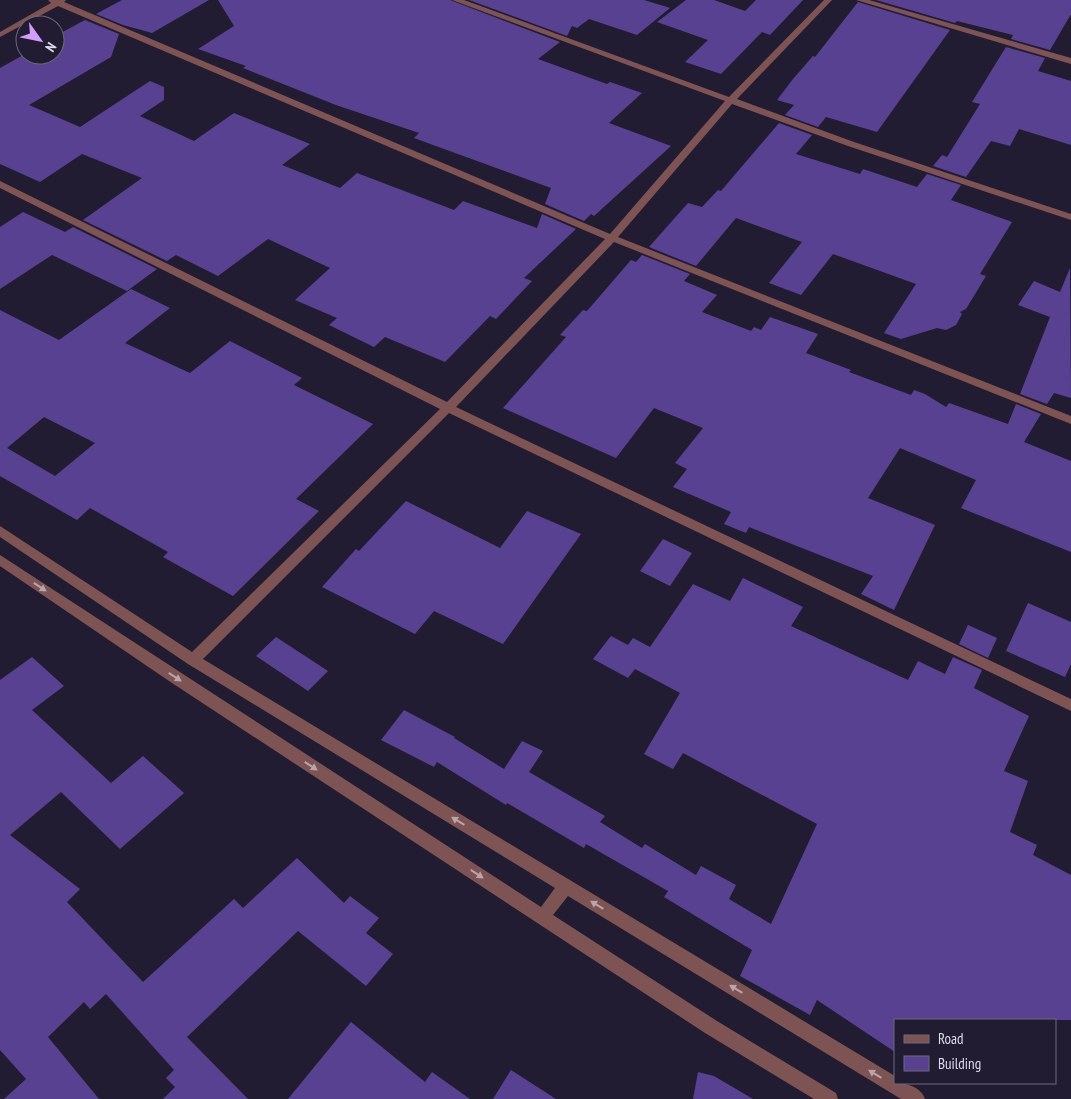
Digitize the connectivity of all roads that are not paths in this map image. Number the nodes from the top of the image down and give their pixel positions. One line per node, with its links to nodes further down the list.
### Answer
1 (456, 0): 7 (street)
2 (828, 0): 7 (street)
3 (860, 0): 6 (street)
4 (57, 1): 5 (street); 10 (street)
5 (0, 35)
6 (1071, 61)
7 (732, 100): 9 (street); 10 (street)
8 (0, 184): 11 (street)
9 (1071, 217)
10 (612, 238): 11 (street); 12 (street)
11 (448, 408): 15 (street); 16 (street)
12 (1071, 420)
13 (0, 531): 15 (street)
14 (0, 560): 18 (street, one-way to 18)
15 (194, 660): 17 (street, one-way to 15)
16 (1071, 705)
17 (566, 886): 18 (street); 20 (street, one-way to 17)
18 (543, 917): 19 (street)
19 (830, 1099)
20 (917, 1099)

